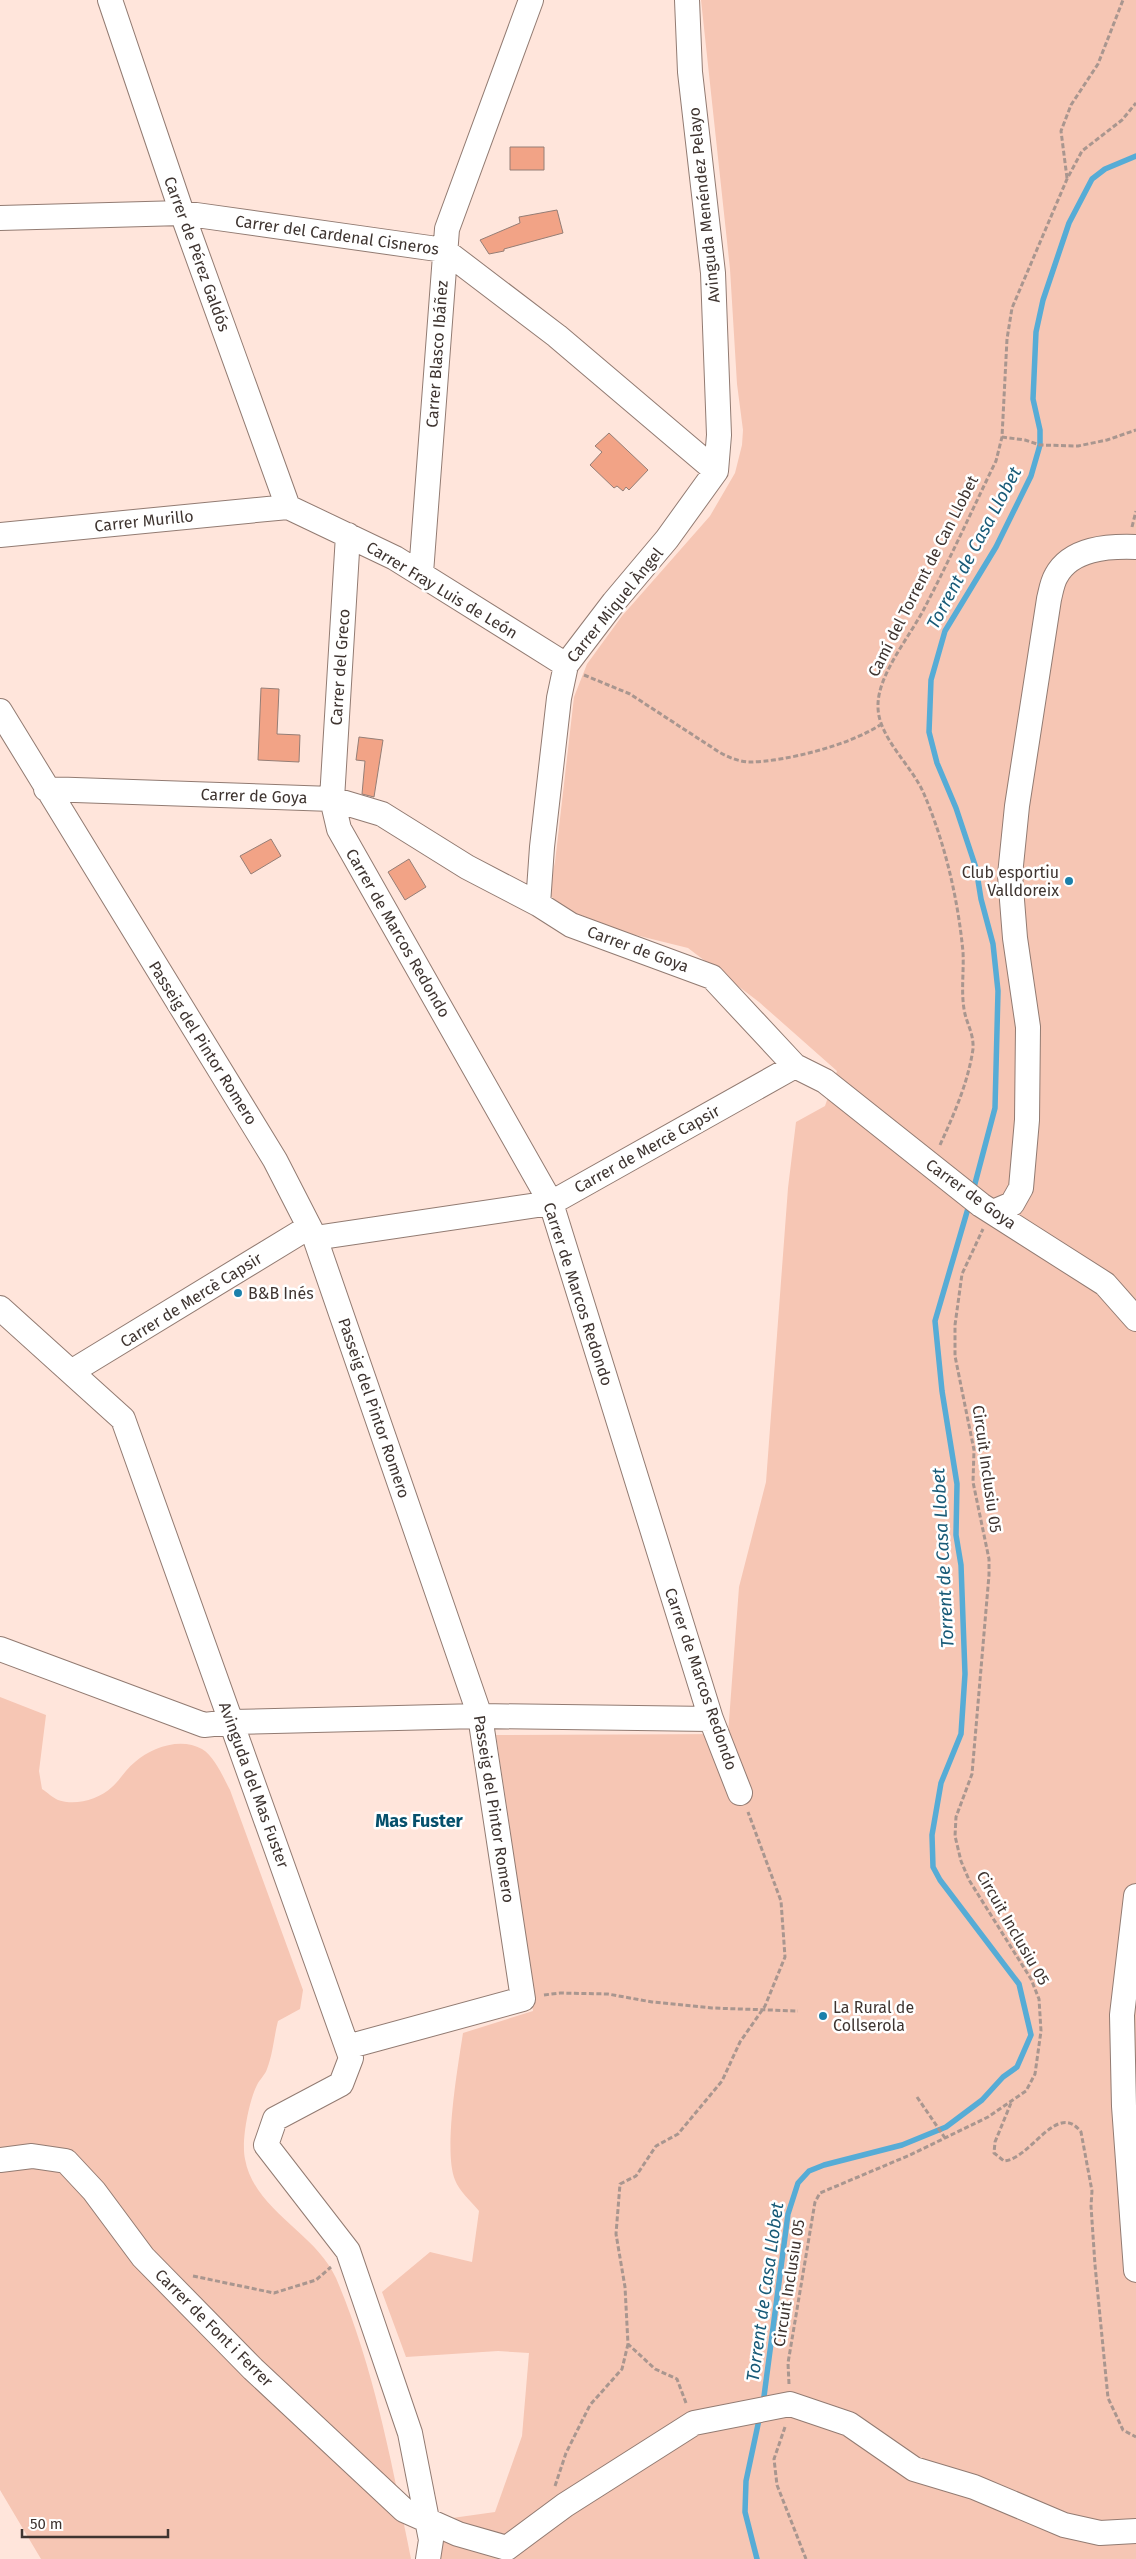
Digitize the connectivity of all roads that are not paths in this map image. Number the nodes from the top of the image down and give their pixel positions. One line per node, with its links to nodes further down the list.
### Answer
1 (110, 0): 4 (street, Carrer de Pérez Galdós)
2 (531, 0): 6 (street, Carrer Blasco Ibáñez)
3 (687, 0): 7 (street, Avinguda Menéndez Pelayo)
4 (182, 213): 5 (street, Carrer del Cardenal Cisneros); 6 (street, Carrer del Cardenal Cisneros); 8 (street, Carrer de Pérez Galdós)
5 (0, 218)
6 (444, 250): 7 (street, Carrer del Cardenal Cisneros); 12 (street, Carrer Blasco Ibáñez)
7 (716, 471): 13 (street, Carrer Miquel Àngel)
8 (288, 506): 9 (street, Carrer Murillo); 10 (street, Carrer Fray Luis de León)
9 (0, 534)
10 (348, 535): 12 (street, Carrer Fray Luis de León); 16 (street, Carrer del Greco)
11 (1136, 547): 20 (street)
12 (421, 573): 13 (street, Carrer Fray Luis de León)
13 (566, 665): 17 (street, Carrer Miquel Àngel)
14 (0, 711): 15 (street, Passeig del Pintor Romero)
15 (46, 789): 16 (street, Carrer de Goya); 21 (street, Passeig del Pintor Romero)
16 (332, 799): 17 (street, Carrer de Goya); 19 (street, Carrer de Marcos Redondo)
17 (538, 904): 18 (street, Carrer de Goya)
18 (795, 1066): 19 (street, Carrer de Mercè Capsir); 20 (street, Carrer de Goya)
19 (551, 1203): 21 (street, Carrer de Mercè Capsir); 27 (street, Carrer de Marcos Redondo)
20 (987, 1209): 23 (street, Carrer de Goya)
21 (312, 1233): 24 (street, Carrer de Mercè Capsir); 26 (street, Passeig del Pintor Romero)
22 (0, 1308): 24 (street, Avinguda del Mas Fuster)
23 (1136, 1319)
24 (71, 1372): 28 (street, Avinguda del Mas Fuster)
25 (0, 1649): 28 (street)
26 (480, 1716): 27 (street); 28 (street); 31 (street, Passeig del Pintor Romero)
27 (711, 1719): 29 (street, Carrer de Marcos Redondo)
28 (231, 1722): 31 (street, Avinguda del Mas Fuster)
29 (740, 1793)
30 (1136, 1896): 33 (street)
31 (347, 2047): 34 (street, Avinguda del Mas Fuster)
32 (0, 2160): 34 (street, Carrer de Font i Ferrer)
33 (1136, 2270)
34 (428, 2522): 35 (street, Carrer de Font i Ferrer); 36 (street)
35 (1136, 2531)
36 (428, 2559)

